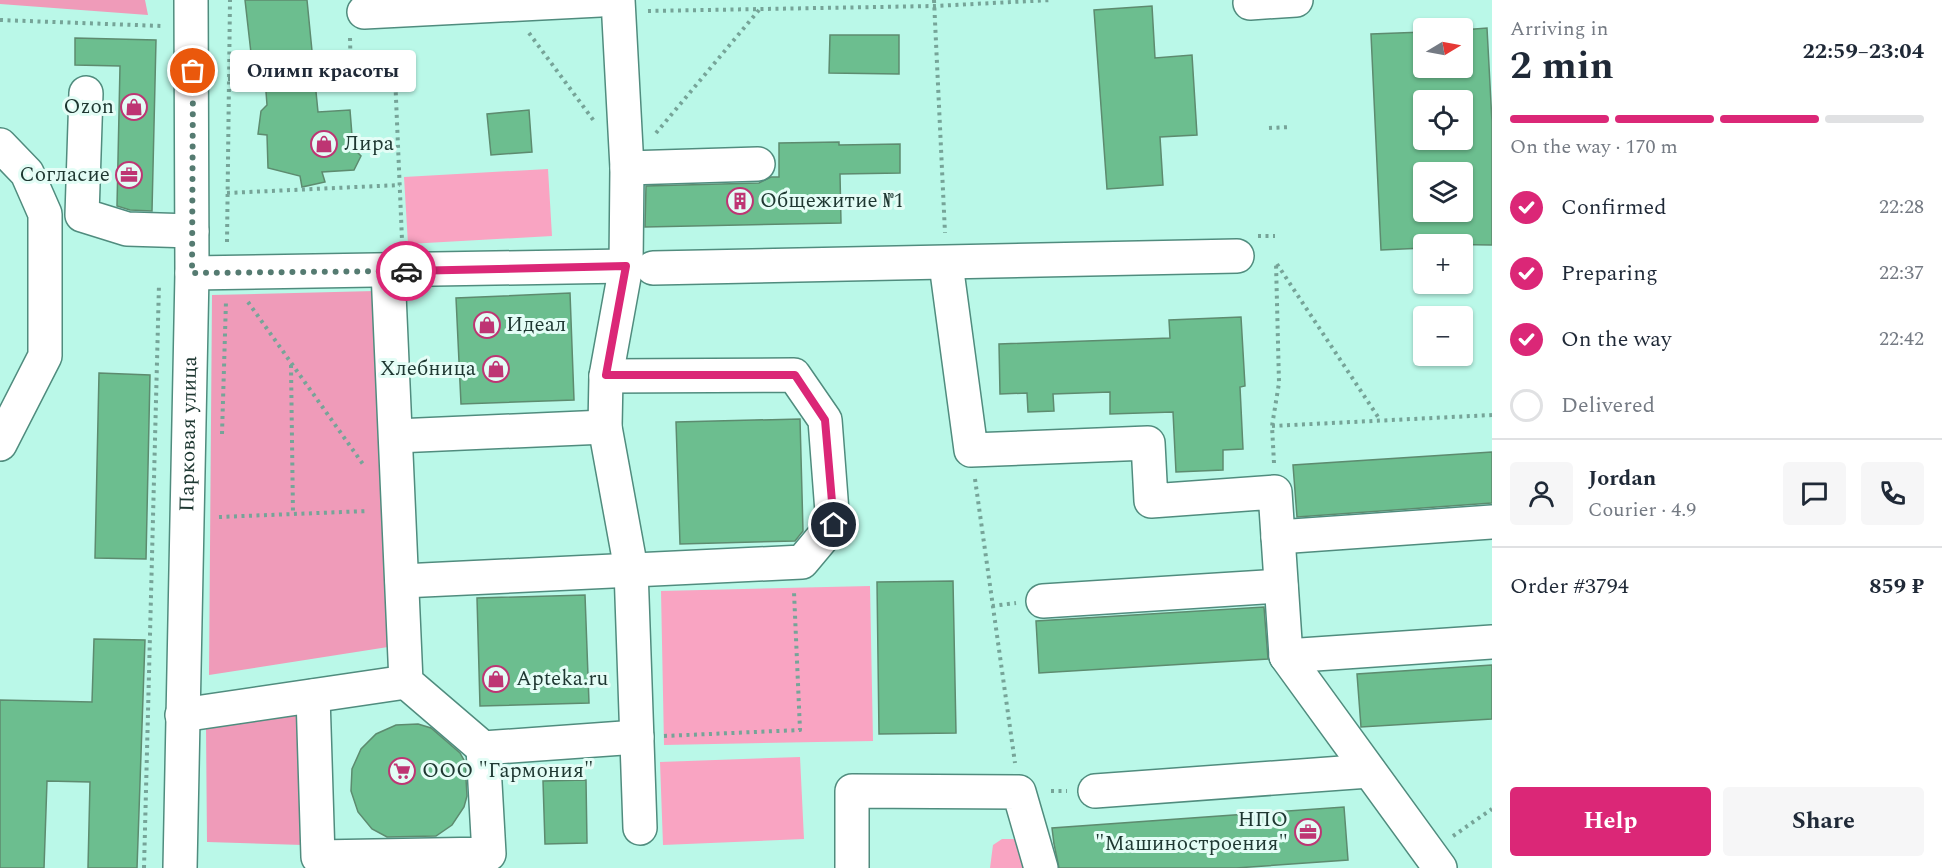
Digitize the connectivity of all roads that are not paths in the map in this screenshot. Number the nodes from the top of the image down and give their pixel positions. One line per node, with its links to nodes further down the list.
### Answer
1 (1307, 2): 2 (street)
2 (1250, 3)
3 (612, 4): 5 (street); 9 (street)
4 (178, 9): 10 (street, Парковая улица)
5 (364, 12)
6 (86, 93): 10 (street)
7 (0, 145): 19 (street)
8 (758, 164): 9 (street)
9 (627, 168): 13 (street)
10 (192, 231): 15 (street, Парковая улица)
11 (1237, 256): 12 (street)
12 (946, 264): 13 (street); 21 (street)
13 (639, 267): 14 (street); 16 (street)
14 (396, 271): 15 (street); 18 (street)
15 (192, 273): 30 (street, Парковая улица)
16 (606, 375): 17 (street); 22 (street)
17 (605, 427): 18 (street); 22 (street)
18 (396, 436): 23 (street)
19 (0, 444)
20 (1492, 522): 21 (street)
21 (1278, 537): 24 (street)
22 (631, 569): 23 (street); 31 (street)
23 (402, 581): 28 (street)
24 (1281, 586): 25 (street); 27 (street)
25 (1043, 601)
26 (1492, 642): 27 (street)
27 (1286, 656): 33 (street)
28 (406, 682): 29 (street); 32 (street)
29 (313, 696): 30 (street); 36 (street)
30 (182, 715): 37 (street, Парковая улица)
31 (637, 737): 32 (street); 35 (street)
32 (483, 748): 36 (street)
33 (1369, 771): 34 (street); 40 (street)
34 (1095, 791)
35 (640, 828)
36 (403, 862)
37 (180, 868)
38 (852, 868): 39 (street)
39 (1041, 868)
40 (1440, 868)

